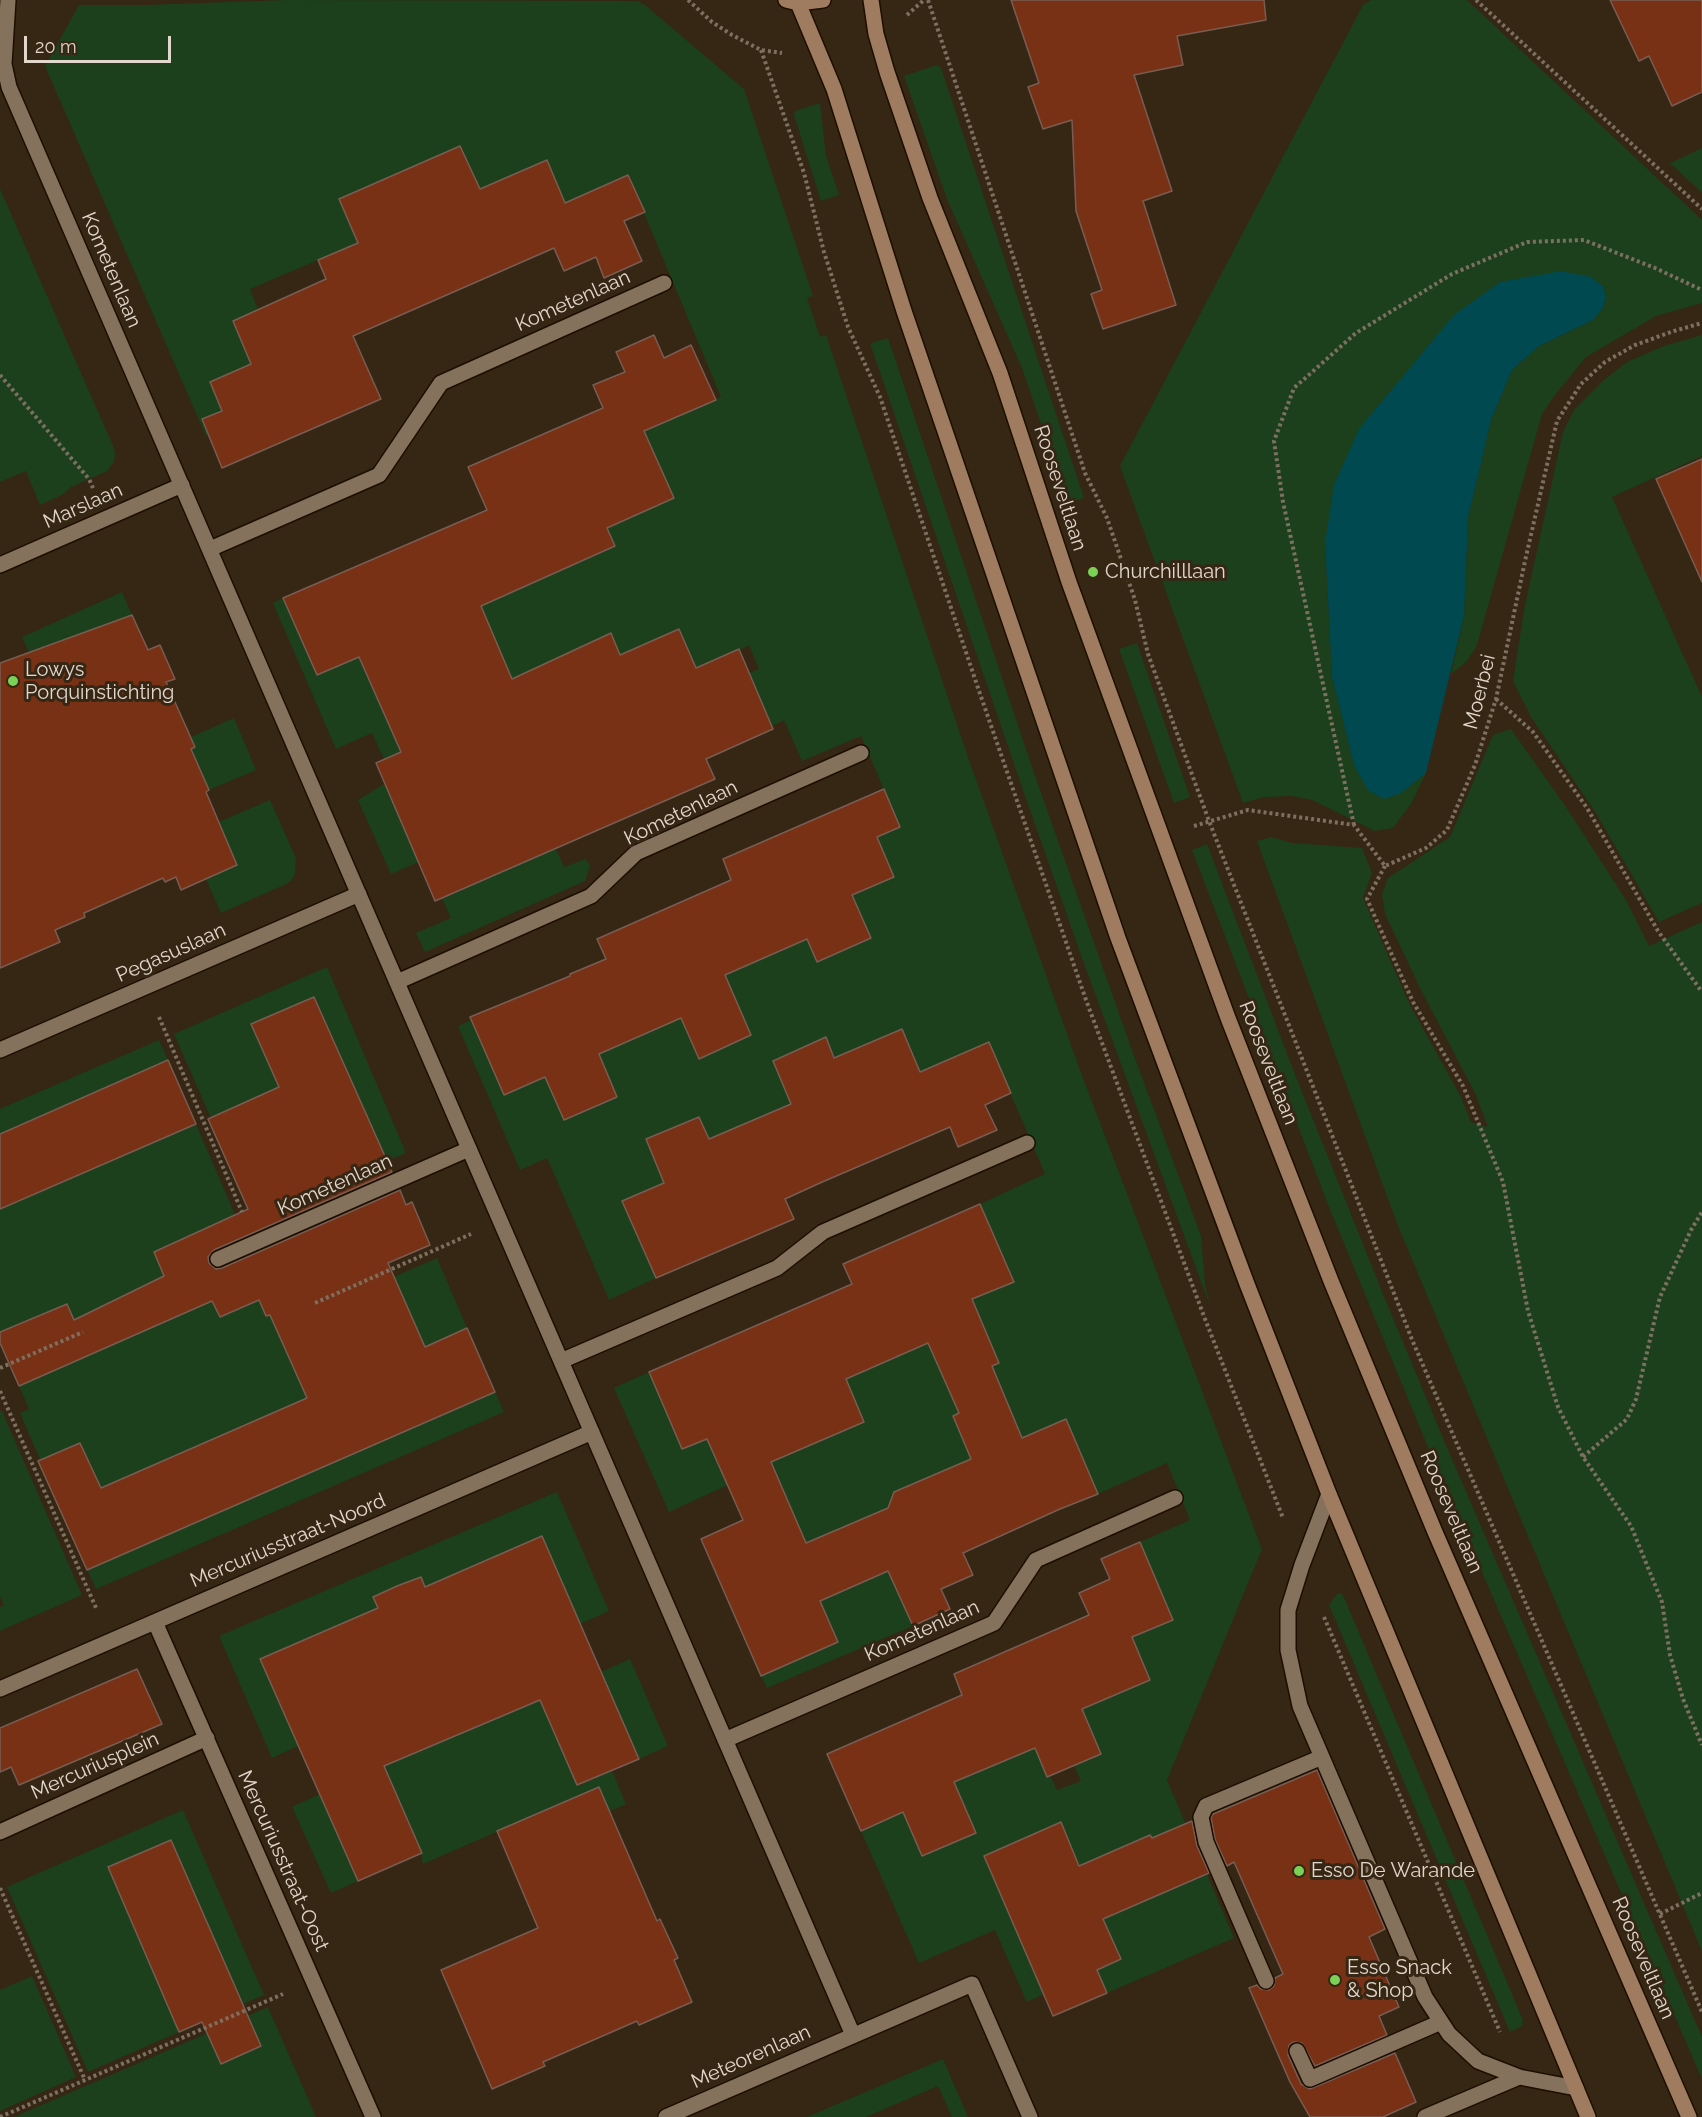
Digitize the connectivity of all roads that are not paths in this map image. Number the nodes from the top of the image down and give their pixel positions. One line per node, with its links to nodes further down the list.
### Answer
1 (8, 0): 6 (street, Kometenlaan)
2 (823, 0): 4 (main road)
3 (871, 0): 37 (main road, Rooseveltlaan)
4 (792, 1): 18 (main road)
5 (664, 283): 7 (street, Kometenlaan)
6 (182, 485): 7 (street, Kometenlaan); 8 (street, Marslaan)
7 (210, 549): 10 (street, Kometenlaan)
8 (0, 565)
9 (861, 753): 11 (street, Kometenlaan)
10 (359, 894): 11 (street, Kometenlaan); 12 (street, Pegasuslaan)
11 (397, 982): 14 (street, Kometenlaan)
12 (0, 1050)
13 (1027, 1143): 16 (street)
14 (469, 1149): 15 (street, Kometenlaan); 16 (street, Kometenlaan)
15 (218, 1259)
16 (561, 1361): 17 (street, Kometenlaan)
17 (592, 1432): 20 (street, Mercuriusstraat-Noord); 23 (street, Kometenlaan)
18 (1329, 1494): 24 (street); 31 (main road)
19 (1175, 1498): 23 (street, Kometenlaan)
20 (155, 1622): 21 (street, Mercuriusstraat-Noord); 22 (street, Mercuriusstraat-Oost)
21 (0, 1689)
22 (207, 1738): 25 (street, Mercuriusplein); 32 (street, Mercuriusstraat-Oost)
23 (726, 1740): 28 (street, Kometenlaan)
24 (1322, 1757): 26 (street); 27 (street)
25 (0, 1832)
26 (1266, 1981)
27 (1441, 2022): 29 (street); 30 (street)
28 (853, 2036): 33 (street, Meteorenlaan); 34 (street, Meteorenlaan)
29 (1297, 2051)
30 (1519, 2077): 31 (street); 35 (street)
31 (1576, 2088): 36 (main road)
32 (373, 2117)
33 (666, 2117)
34 (1030, 2117)
35 (1425, 2117)
36 (1588, 2117)
37 (1689, 2117)

